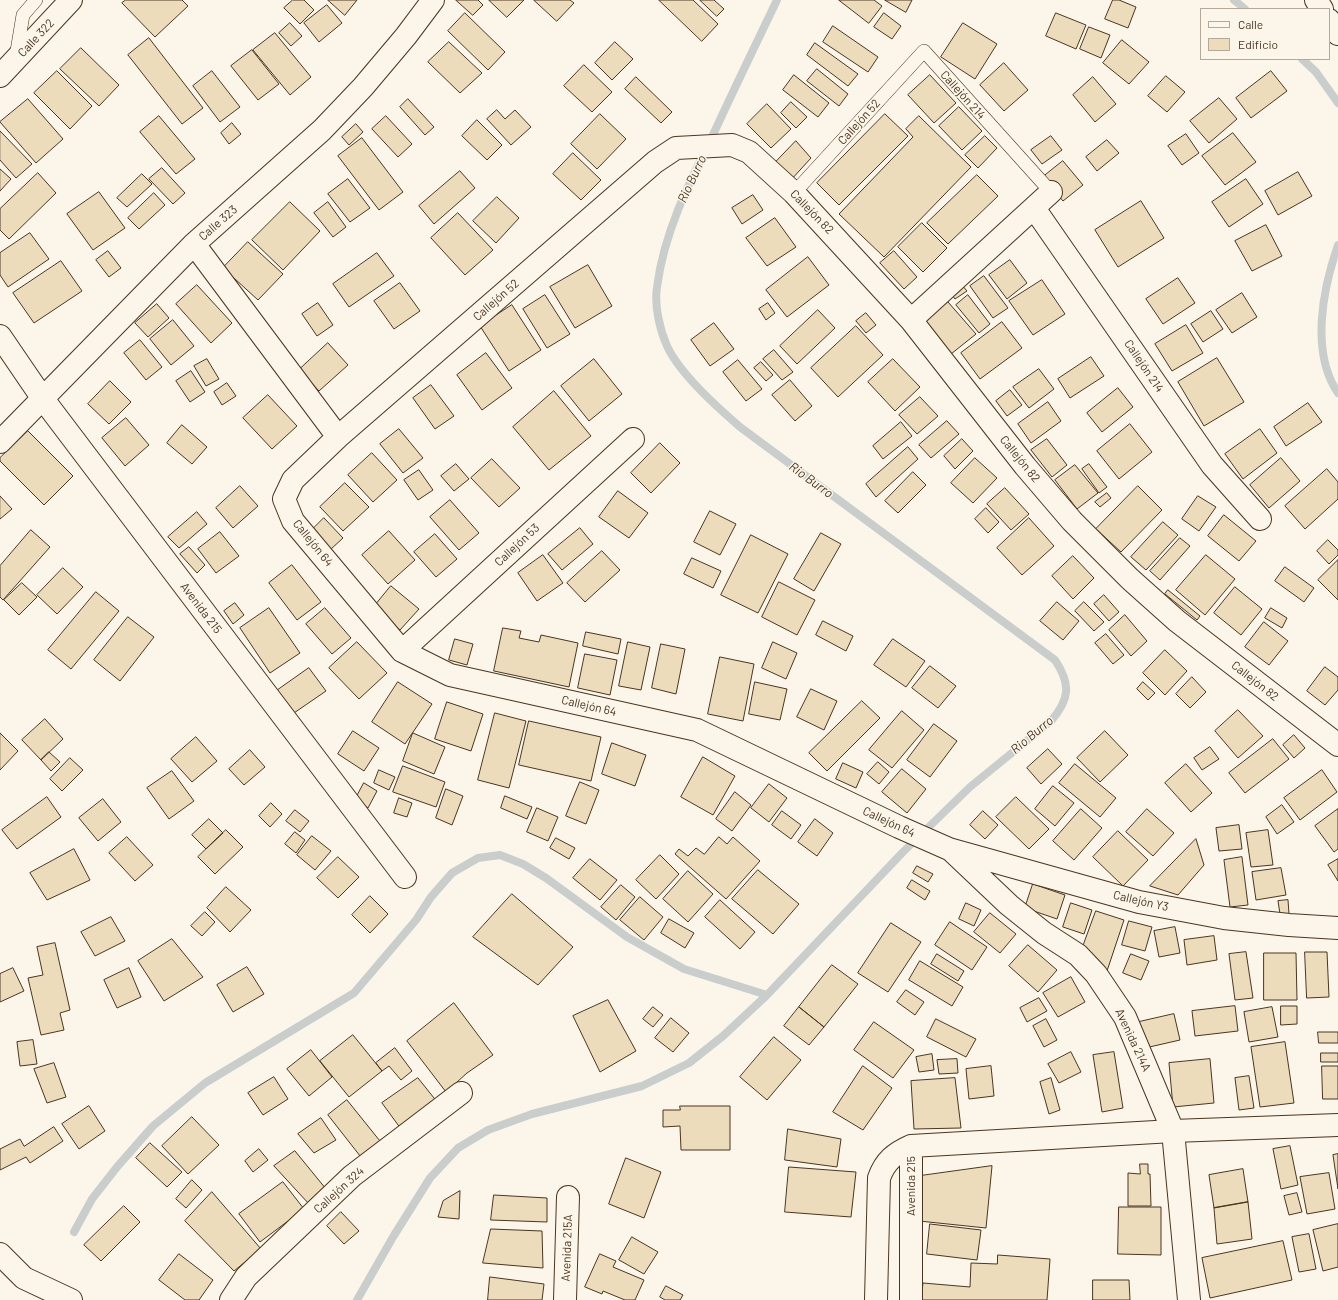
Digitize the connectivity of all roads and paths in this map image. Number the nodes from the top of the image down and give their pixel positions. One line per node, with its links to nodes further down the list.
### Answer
1 (36, 0): 7 (lane)
2 (71, 0): 7 (street, Calle 322)
3 (433, 0): 13 (street, Calle 323)
4 (1330, 22): 5 (street)
5 (1338, 34)
6 (924, 51): 10 (lane, Callejón 214); 11 (lane, Callejón 52)
7 (16, 59): 8 (street, Calle 322)
8 (0, 76)
9 (732, 145): 11 (street, Callejón 82); 17 (street, Callejón 52)
10 (1051, 192): 12 (street)
11 (794, 193): 14 (street, Callejón 82)
12 (1034, 208): 14 (street); 21 (street, Callejón 214)
13 (194, 244): 16 (street, Calle 323); 17 (street)
14 (911, 320): 23 (street, Callejón 82)
15 (0, 336): 16 (street, Avenida 215)
16 (43, 399): 19 (street, Calle 323); 25 (street, Avenida 215)
17 (338, 436): 20 (street, Callejón 52)
18 (633, 439): 22 (street, Callejón 53)
19 (0, 442)
20 (284, 499): 22 (street, Callejón 64)
21 (1260, 519)
22 (402, 652): 24 (street, Callejón 64)
23 (1338, 745)
24 (949, 849): 26 (street, Callejón Y3); 29 (street, Avenida 214A)
25 (404, 877)
26 (1338, 928)
27 (461, 1093): 34 (street, Callejón 324)
28 (1338, 1125): 29 (street)
29 (1173, 1131): 30 (street); 38 (street, Avenida 214A)
30 (911, 1146): 36 (street, Avenida 215); 37 (street, Avenida 215)
31 (568, 1197): 35 (street, Avenida 215A)
32 (0, 1254): 33 (street)
33 (71, 1300)
34 (231, 1300)
35 (565, 1300)
36 (876, 1300)
37 (911, 1300)
38 (1189, 1300)

